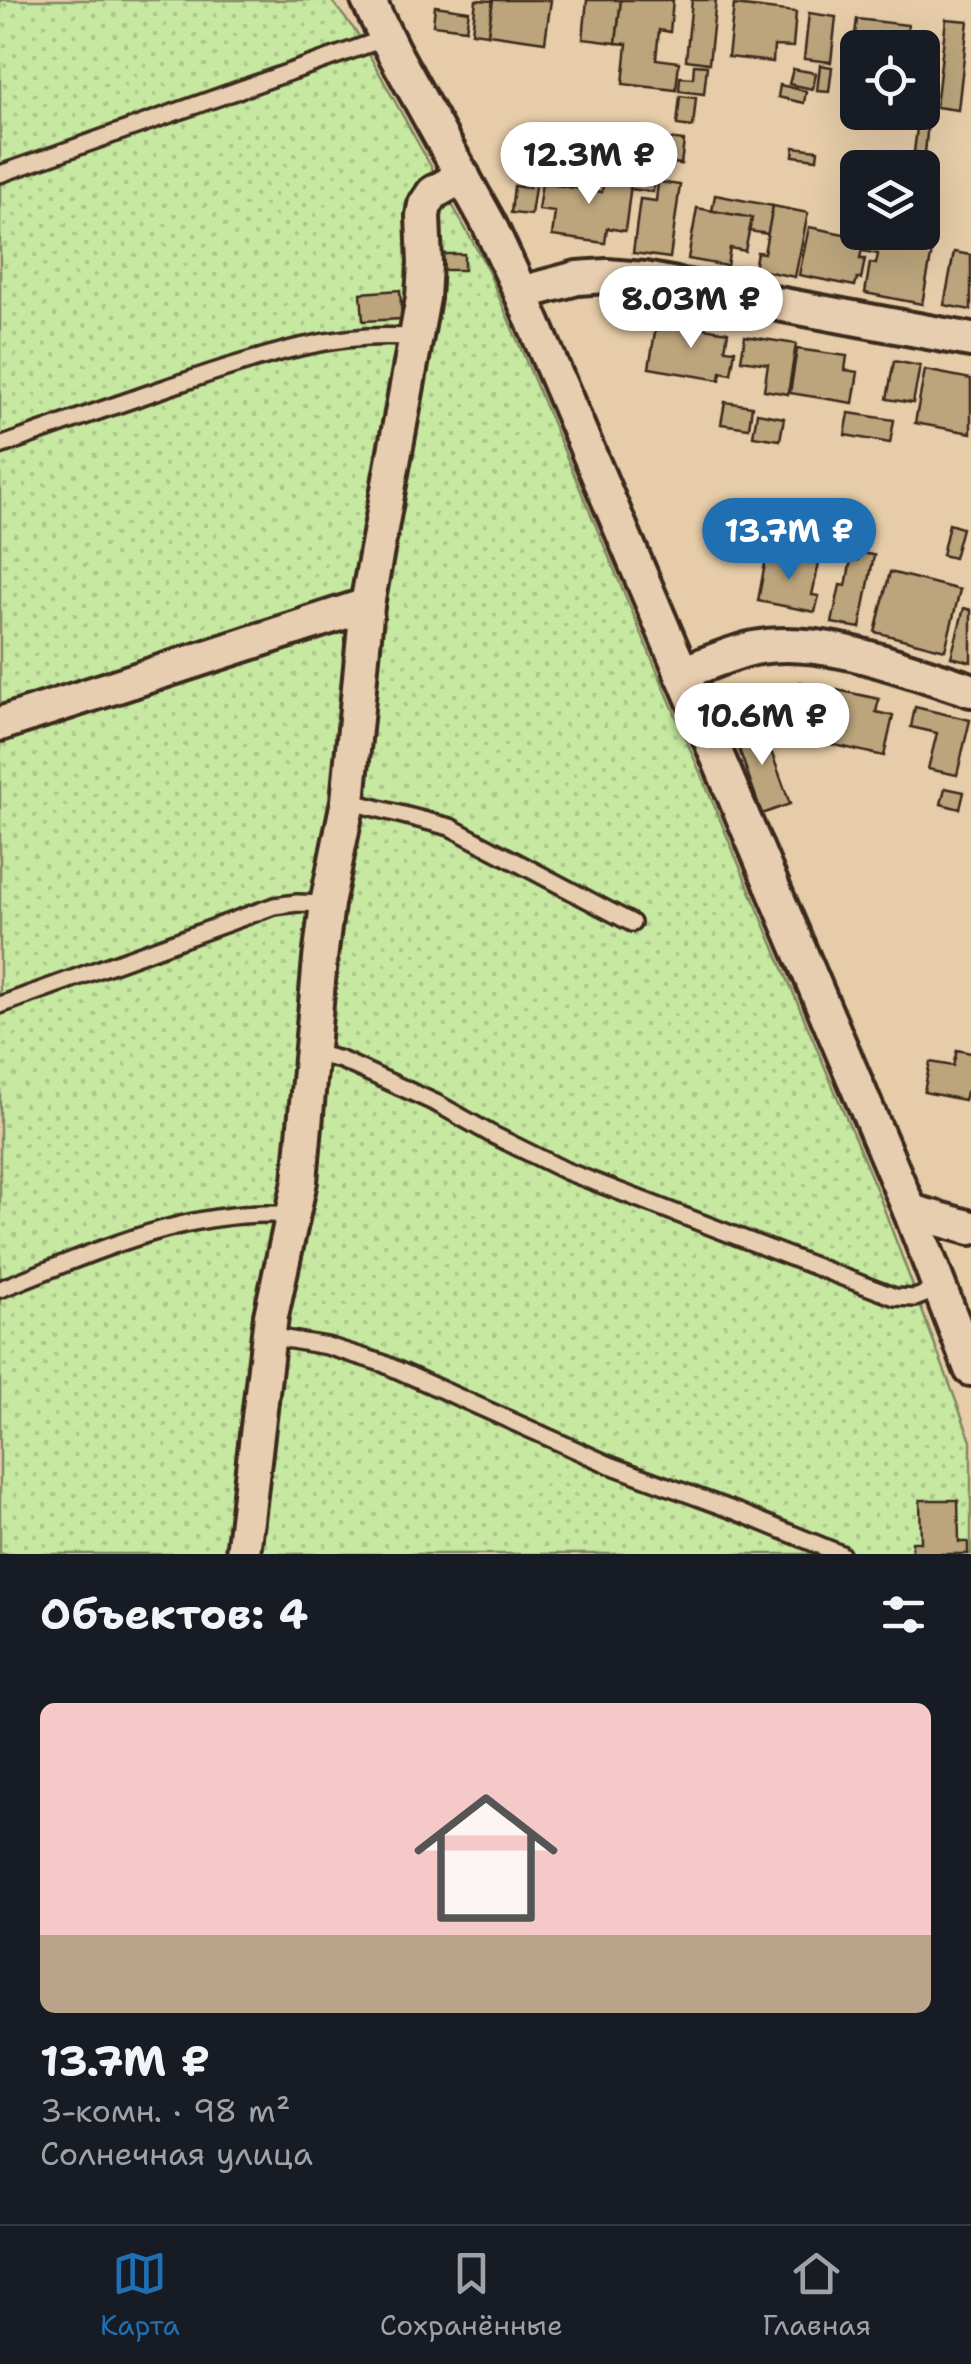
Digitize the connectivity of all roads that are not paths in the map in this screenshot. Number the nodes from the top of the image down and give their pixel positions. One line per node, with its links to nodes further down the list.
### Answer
1 (368, 0): 2 (street)
2 (386, 38): 3 (lane); 4 (street)
3 (0, 174)
4 (464, 176): 5 (street); 6 (street)
5 (521, 293): 7 (street); 10 (street)
6 (416, 338): 8 (lane); 9 (street)
7 (971, 340)
8 (0, 446)
9 (367, 605): 12 (street); 13 (street)
10 (681, 673): 11 (street); 18 (street)
11 (971, 690)
12 (0, 724)
13 (348, 801): 14 (street); 15 (lane)
14 (327, 904): 16 (lane); 17 (street)
15 (632, 923)
16 (0, 1005)
17 (313, 1054): 19 (street); 22 (lane)
18 (910, 1211): 20 (street); 22 (street)
19 (292, 1215): 23 (lane); 24 (street)
20 (971, 1228)
21 (971, 1244): 22 (street)
22 (940, 1288): 25 (street)
23 (0, 1289)
24 (268, 1336): 26 (street); 27 (lane)
25 (971, 1369)
26 (243, 1554)
27 (841, 1554)

